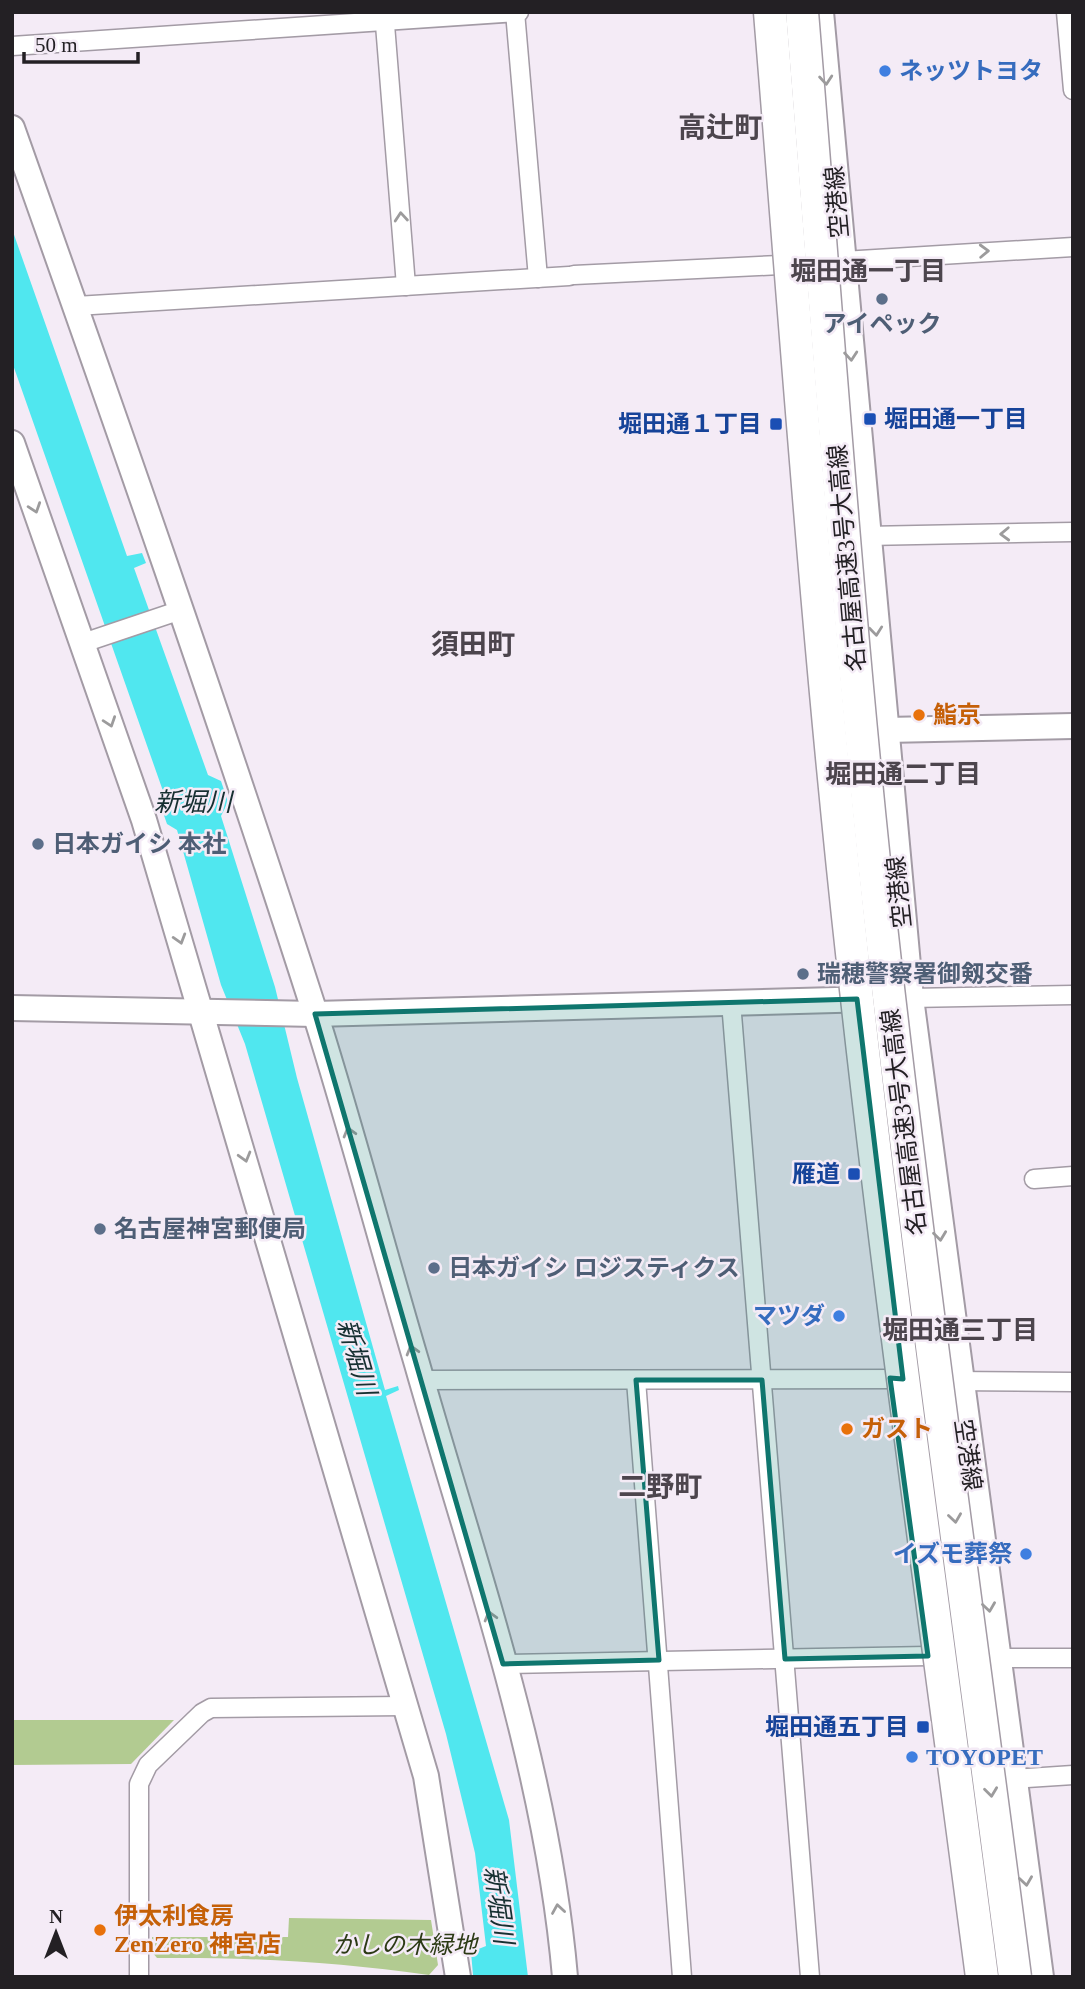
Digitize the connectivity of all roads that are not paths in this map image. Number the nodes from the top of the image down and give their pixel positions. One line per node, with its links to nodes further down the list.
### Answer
1 (253, 12): 9 (street)
2 (516, 12): 8 (street); 17 (street)
3 (756, 12): 16 (main road)
4 (770, 12): 58 (highway, 名古屋高速3号大高線, bridge)
5 (802, 12): 36 (highway, 名古屋高速3号大高線, bridge)
6 (820, 12): 15 (main road, 空港線, one-way to 15)
7 (1066, 12): 11 (street)
8 (384, 17): 9 (street); 18 (street, one-way to 8)
9 (254, 31): 10 (street)
10 (12, 46)
11 (1073, 89)
12 (798, 122): 36 (highway, bridge)
13 (12, 128): 19 (street)
14 (1073, 247): 15 (street, one-way to 14)
15 (843, 261): 22 (main road, 空港線, one-way to 22)
16 (780, 265): 17 (street); 29 (main road)
17 (538, 278): 18 (street)
18 (406, 286): 19 (street)
19 (76, 306): 23 (street)
20 (12, 443): 24 (street, one-way to 24)
21 (1073, 531): 22 (street, one-way to 22)
22 (866, 536): 26 (main road, 空港線, one-way to 26)
23 (173, 612): 24 (street); 33 (street)
24 (90, 640): 32 (street, one-way to 32)
25 (1073, 726): 26 (street)
26 (886, 730): 28 (main road, 空港線)
27 (1073, 995): 28 (street)
28 (910, 998): 29 (street); 41 (main road, 空港線, one-way to 41)
29 (843, 1000): 30 (street); 37 (main road)
30 (731, 1002): 33 (street); 40 (street)
31 (12, 1008): 32 (street)
32 (209, 1011): 33 (street); 49 (street, one-way to 49)
33 (307, 1014): 38 (street, one-way to 33)
34 (1073, 1176): 35 (street)
35 (1034, 1178)
36 (928, 1321): 59 (highway, 名古屋高速3号大高線, one-way to 59, bridge)
37 (890, 1378): 40 (street); 41 (street); 43 (main road)
38 (421, 1380): 39 (street); 48 (street, one-way to 38)
39 (636, 1380): 40 (street); 47 (street)
40 (762, 1380): 46 (street)
41 (958, 1381): 42 (street); 44 (main road, 空港線, one-way to 44)
42 (1073, 1382)
43 (928, 1656): 46 (street); 57 (main road)
44 (996, 1658): 45 (street); 51 (main road, 空港線)
45 (1073, 1658)
46 (785, 1659): 47 (street); 56 (street)
47 (659, 1660): 48 (street); 55 (street)
48 (503, 1664): 54 (street, one-way to 48)
49 (404, 1706): 52 (street); 53 (street)
50 (1073, 1775): 51 (street)
51 (1011, 1779): 60 (main road, 空港線, one-way to 60)
52 (139, 1977)
53 (458, 1977)
54 (565, 1977)
55 (682, 1977)
56 (810, 1977)
57 (973, 1977)
58 (982, 1977)
59 (1015, 1977)
60 (1040, 1977)

